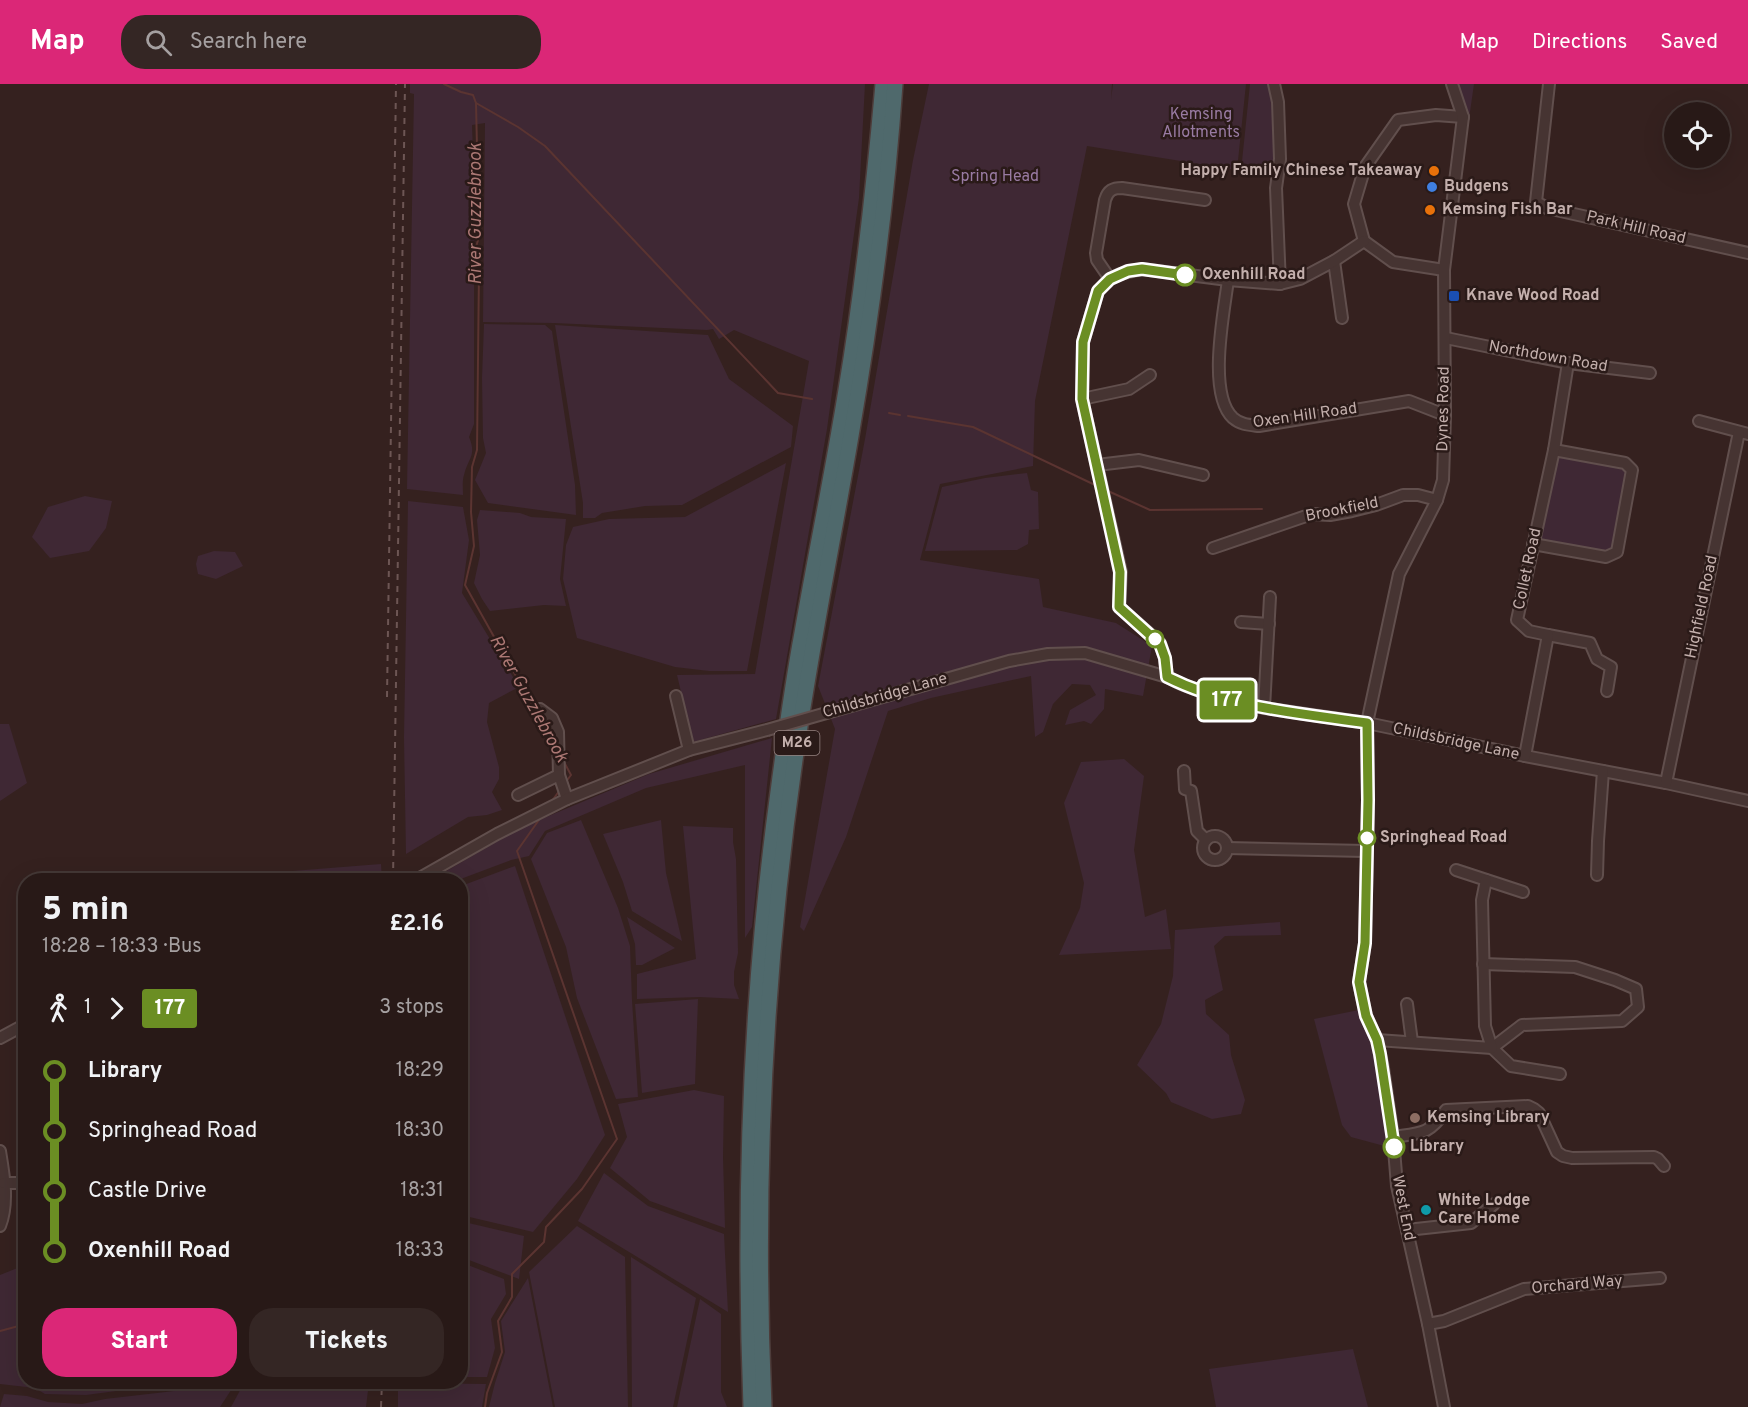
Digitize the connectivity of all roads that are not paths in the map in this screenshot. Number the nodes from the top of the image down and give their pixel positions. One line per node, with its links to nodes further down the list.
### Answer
1 (883, 84): 75 (highway, M26)
2 (895, 84): 76 (highway, M26)
3 (1274, 84): 14 (street)
4 (1452, 84): 6 (street, Dynes Road)
5 (1549, 84): 9 (street, Park Hill Road)
6 (1463, 117): 8 (street); 11 (street, Dynes Road)
7 (1205, 200): 12 (street)
8 (1364, 241): 10 (street); 11 (street)
9 (1748, 253)
10 (1334, 261): 14 (street); 15 (street)
11 (1444, 270): 16 (street, Dynes Road)
12 (1110, 279): 13 (street); 20 (street)
13 (1228, 280): 14 (street); 21 (street, Oxen Hill Road)
14 (1280, 284)
15 (1342, 318)
16 (1446, 338): 17 (street, Northdown Road); 21 (street, Dynes Road)
17 (1568, 363): 18 (street, Northdown Road); 24 (street, Collet Road)
18 (1650, 373)
19 (1150, 375): 20 (street)
20 (1082, 399): 25 (street)
21 (1445, 415): 27 (street, Dynes Road)
22 (1698, 421): 23 (street)
23 (1743, 433): 45 (street, Highfield Road)
24 (1554, 450): 28 (street, Collet Road); 28 (street)
25 (1097, 465): 26 (street); 34 (street)
26 (1203, 475)
27 (1437, 500): 29 (street, Brookfield); 39 (street, Dynes Road)
28 (1533, 544): 33 (street, Collet Road)
29 (1213, 548)
30 (1270, 597): 32 (street)
31 (1241, 622): 32 (street)
32 (1269, 624): 37 (street)
33 (1548, 635): 35 (street); 41 (street)
34 (1167, 677): 37 (street, Childsbridge Lane); 40 (street, Childsbridge Lane, bridge)
35 (1607, 691)
36 (676, 696): 40 (street)
37 (1264, 708): 39 (street, Childsbridge Lane)
38 (540, 709): 44 (street)
39 (1367, 723): 41 (street, Childsbridge Lane); 51 (street, West End)
40 (689, 750): 47 (street, Childsbridge Lane)
41 (1525, 756): 43 (street, Childsbridge Lane)
42 (1184, 771): 49 (street)
43 (1603, 771): 45 (street, Childsbridge Lane); 54 (street)
44 (559, 775): 46 (street); 47 (street)
45 (1666, 783): 48 (street, Childsbridge Lane)
46 (518, 795)
47 (567, 799): 53 (street, Childsbridge Lane)
48 (1748, 801)
49 (1206, 840): 50 (street); 50 (street)
50 (1227, 848): 51 (street)
51 (1366, 851): 61 (street, West End)
52 (1456, 870): 55 (street)
53 (428, 873)
54 (1598, 875)
55 (1485, 880): 56 (street); 57 (street)
56 (1523, 892)
57 (1483, 964): 63 (street); 63 (street)
58 (1407, 1004): 62 (street)
59 (18, 1028): 60 (street)
60 (0, 1038)
61 (1377, 1040): 62 (street); 65 (street, West End)
62 (1412, 1042): 63 (street)
63 (1492, 1048): 64 (street)
64 (1560, 1074)
65 (1393, 1137): 67 (street); 72 (street, West End)
66 (0, 1151): 68 (street)
67 (1662, 1158)
68 (3, 1180): 69 (street); 71 (street)
69 (18, 1182)
70 (1494, 1204): 72 (street)
71 (0, 1226)
72 (1407, 1230): 74 (street, West End)
73 (1660, 1278): 74 (street, Orchard Way)
74 (1428, 1324): 77 (street, West End)
75 (752, 1407)
76 (764, 1407)
77 (1444, 1407)

